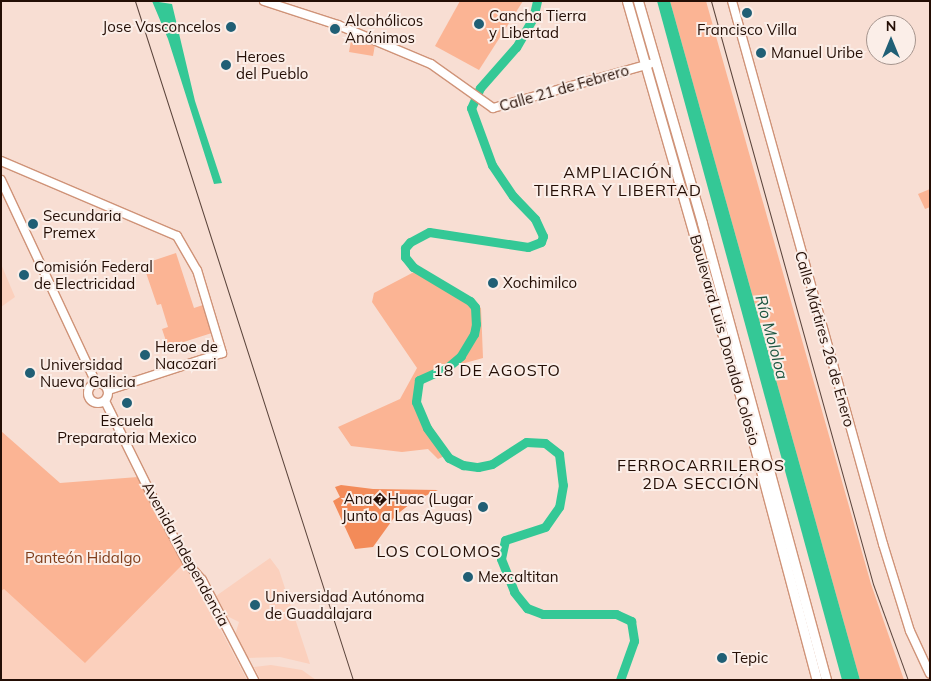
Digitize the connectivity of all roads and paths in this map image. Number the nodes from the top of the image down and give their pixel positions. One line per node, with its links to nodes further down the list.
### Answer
1 (264, 1): 6 (street, Calle 21 de Febrero)
2 (627, 1): 6 (main road, Boulevard Luis Donaldo Colosio)
3 (638, 1): 5 (main road, Boulevard Luis Donaldo Colosio)
4 (732, 1): 13 (street, Calle Mártires 26 de Enero)
5 (654, 63): 6 (street, Calle 21 de Febrero); 12 (main road, Boulevard Luis Donaldo Colosio)
6 (645, 66): 12 (main road, Boulevard Luis Donaldo Colosio)
7 (1, 161): 10 (street)
8 (1, 180): 9 (street)
9 (96, 383): 10 (street); 11 (street)
10 (108, 390): 11 (street)
11 (104, 401): 14 (street, Avenida Independencia)
12 (758, 440): 15 (main road, Boulevard Luis Donaldo Colosio); 16 (main road, Boulevard Luis Donaldo Colosio)
13 (930, 674)
14 (254, 680)
15 (817, 680)
16 (826, 680)

